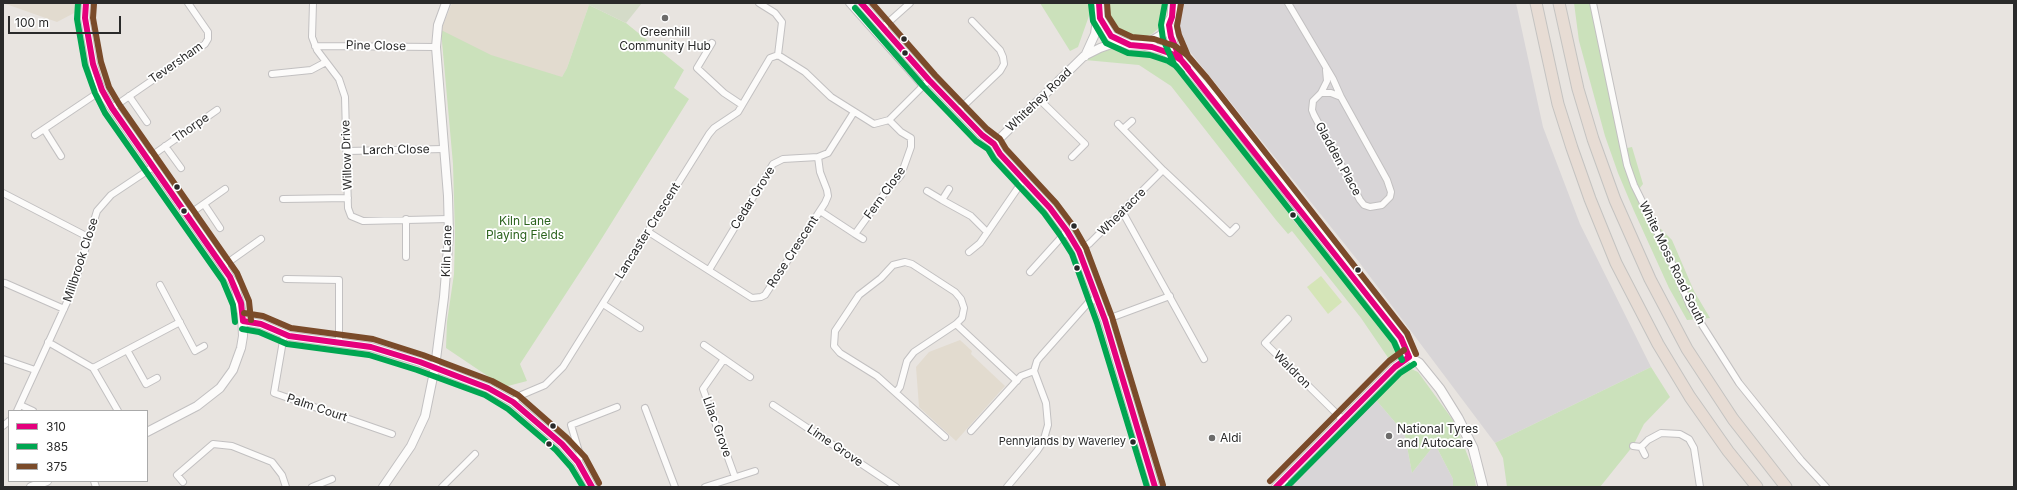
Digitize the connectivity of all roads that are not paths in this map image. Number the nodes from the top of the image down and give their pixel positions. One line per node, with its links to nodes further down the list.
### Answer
1 (86, 3): 30 (street)
2 (188, 3): 32 (street, Teversham)
3 (313, 3): 21 (street, Willow Drive)
4 (446, 3): 22 (street, Kiln Lane)
5 (759, 3): 23 (street)
6 (849, 3): 29 (street)
7 (861, 3): 17 (street)
8 (910, 3): 17 (street)
9 (1288, 3): 27 (street, Gladden Place)
10 (1536, 3): 156 (highway)
11 (1559, 3): 157 (highway)
12 (1593, 3): 158 (street, White Moss Road South)
13 (1174, 5): 16 (main road)
14 (1099, 6): 18 (main road); 24 (street)
15 (972, 21): 38 (street)
16 (1169, 25): 20 (main road); 25 (main road)
17 (882, 28): 29 (street)
18 (1120, 41): 20 (main road); 24 (street)
19 (712, 43): 35 (street)
20 (1142, 45): 25 (main road)
21 (315, 46): 22 (street, Pine Close); 26 (street, Willow Drive)
22 (436, 47): 49 (street, Kiln Lane)
23 (778, 55): 35 (street, Lancaster Crescent); 39 (street)
24 (1084, 56): 34 (street, Whitehey Road)
25 (1180, 60): 106 (main road)
26 (326, 62): 28 (street); 50 (street, Willow Drive)
27 (1326, 69): 31 (street, Gladden Place); 33 (street, Gladden Place)
28 (272, 74)
29 (926, 83): 38 (street); 40 (street)
30 (102, 90): 36 (street); 44 (street)
31 (1321, 93): 33 (street); 33 (street, Gladden Place)
32 (129, 96): 36 (street, Teversham); 42 (street)
33 (1341, 97)
34 (1040, 100): 47 (street, Whitehey Road); 53 (street)
35 (742, 105): 74 (street, Lancaster Crescent)
36 (112, 108): 54 (street)
37 (217, 110): 48 (street, Thorpe)
38 (959, 110): 47 (street)
39 (854, 112): 40 (street); 52 (street)
40 (889, 120): 77 (street, Fern Close)
41 (1132, 121): 45 (street)
42 (147, 122)
43 (1118, 124): 45 (street)
44 (44, 129): 46 (street); 51 (street)
45 (1123, 129): 57 (street)
46 (35, 135)
47 (994, 144): 58 (street)
48 (165, 146): 54 (street, Thorpe); 56 (street, Thorpe)
49 (444, 149): 50 (street, Larch Close); 71 (street, Kiln Lane)
50 (347, 151): 64 (street, Willow Drive)
51 (61, 156)
52 (818, 157): 67 (street, Rose Crescent); 85 (street, Cedar Grove)
53 (1072, 157)
54 (147, 159): 55 (street)
55 (153, 167): 69 (street); 78 (street, Millbrook Close)
56 (181, 168)
57 (1163, 170): 68 (street, Wheatacre); 72 (street)
58 (1024, 179): 75 (street); 76 (street)
59 (225, 189): 66 (street)
60 (949, 189): 65 (street)
61 (927, 191): 65 (street)
62 (3, 193): 78 (street)
63 (283, 198): 64 (street)
64 (348, 198): 70 (street, Willow Drive)
65 (942, 200): 76 (street)
66 (204, 204): 69 (street); 73 (street)
67 (820, 211): 77 (street); 85 (street, Rose Crescent)
68 (1122, 211): 82 (street, Wheatacre); 90 (street)
69 (188, 215): 84 (street)
70 (406, 219): 71 (street, Willow Drive); 83 (street)
71 (449, 219): 110 (street, Kiln Lane)
72 (1236, 227)
73 (220, 228)
74 (647, 231): 85 (street, Rose Crescent); 92 (street, Lancaster Crescent)
75 (1067, 231): 82 (street); 86 (street)
76 (988, 232): 81 (street)
77 (855, 234): 80 (street)
78 (88, 237): 93 (street, Millbrook Close)
79 (261, 239): 84 (street)
80 (863, 239)
81 (969, 252)
82 (1078, 252): 91 (street)
83 (406, 257)
84 (223, 266): 96 (street)
85 (709, 270)
86 (1030, 272)
87 (286, 279): 102 (street)
88 (5, 284): 93 (street, Millbrook Close)
89 (160, 286): 97 (street)
90 (1170, 296): 95 (street); 109 (street)
91 (1097, 298): 95 (street); 113 (street)
92 (603, 304): 99 (street); 118 (street, Lancaster Crescent)
93 (64, 309): 101 (street, Millbrook Close)
94 (1288, 319): 125 (street, Waldron)
95 (1105, 320): 151 (street)
96 (243, 321): 100 (street); 126 (street)
97 (180, 322): 104 (street); 105 (street)
98 (956, 324): 116 (street); 117 (street); 117 (street)
99 (640, 328)
100 (284, 335): 102 (street); 128 (street, Palm Court)
101 (48, 342): 111 (street); 112 (street, Millbrook Close)
102 (339, 343): 110 (street)
103 (704, 345): 108 (street)
104 (204, 346)
105 (127, 350): 111 (street); 115 (street)
106 (1409, 357): 125 (street); 154 (main road)
107 (3, 359): 112 (street)
108 (724, 359): 114 (street); 136 (street, Lilac Grove)
109 (1204, 359)
110 (435, 367): 118 (street); 141 (street, Kiln Lane)
111 (93, 368): 124 (street)
112 (35, 370): 121 (street, Millbrook Close)
113 (1034, 371): 116 (street); 150 (street)
114 (750, 377)
115 (157, 378)
116 (1017, 381): 127 (street)
117 (896, 392): 129 (street)
118 (513, 402): 134 (street)
119 (773, 405): 149 (street, Lime Grove)
120 (617, 407): 134 (street)
121 (18, 408): 123 (street, Millbrook Close)
122 (645, 408): 147 (street)
123 (28, 410)
124 (117, 410)
125 (1343, 420): 138 (street)
126 (148, 431)
127 (971, 431)
128 (392, 434)
129 (946, 438)
130 (1633, 446): 131 (street)
131 (1641, 448): 133 (street); 155 (street)
132 (476, 454): 145 (street)
133 (1645, 455)
134 (578, 462): 146 (street)
135 (755, 471): 136 (street)
136 (735, 477): 148 (street)
137 (332, 478): 144 (street)
138 (1282, 480): 152 (street); 153 (street)
139 (183, 482): 143 (street)
140 (42, 484): 142 (street)
141 (387, 485)
142 (31, 487)
143 (286, 487)
144 (312, 487)
145 (442, 487)
146 (592, 487)
147 (675, 487)
148 (705, 487)
149 (896, 487)
150 (1007, 487)
151 (1154, 487)
152 (1276, 487)
153 (1290, 487)
154 (1484, 487)
155 (1700, 487)
156 (1757, 487)
157 (1786, 487)
158 (1826, 487)

